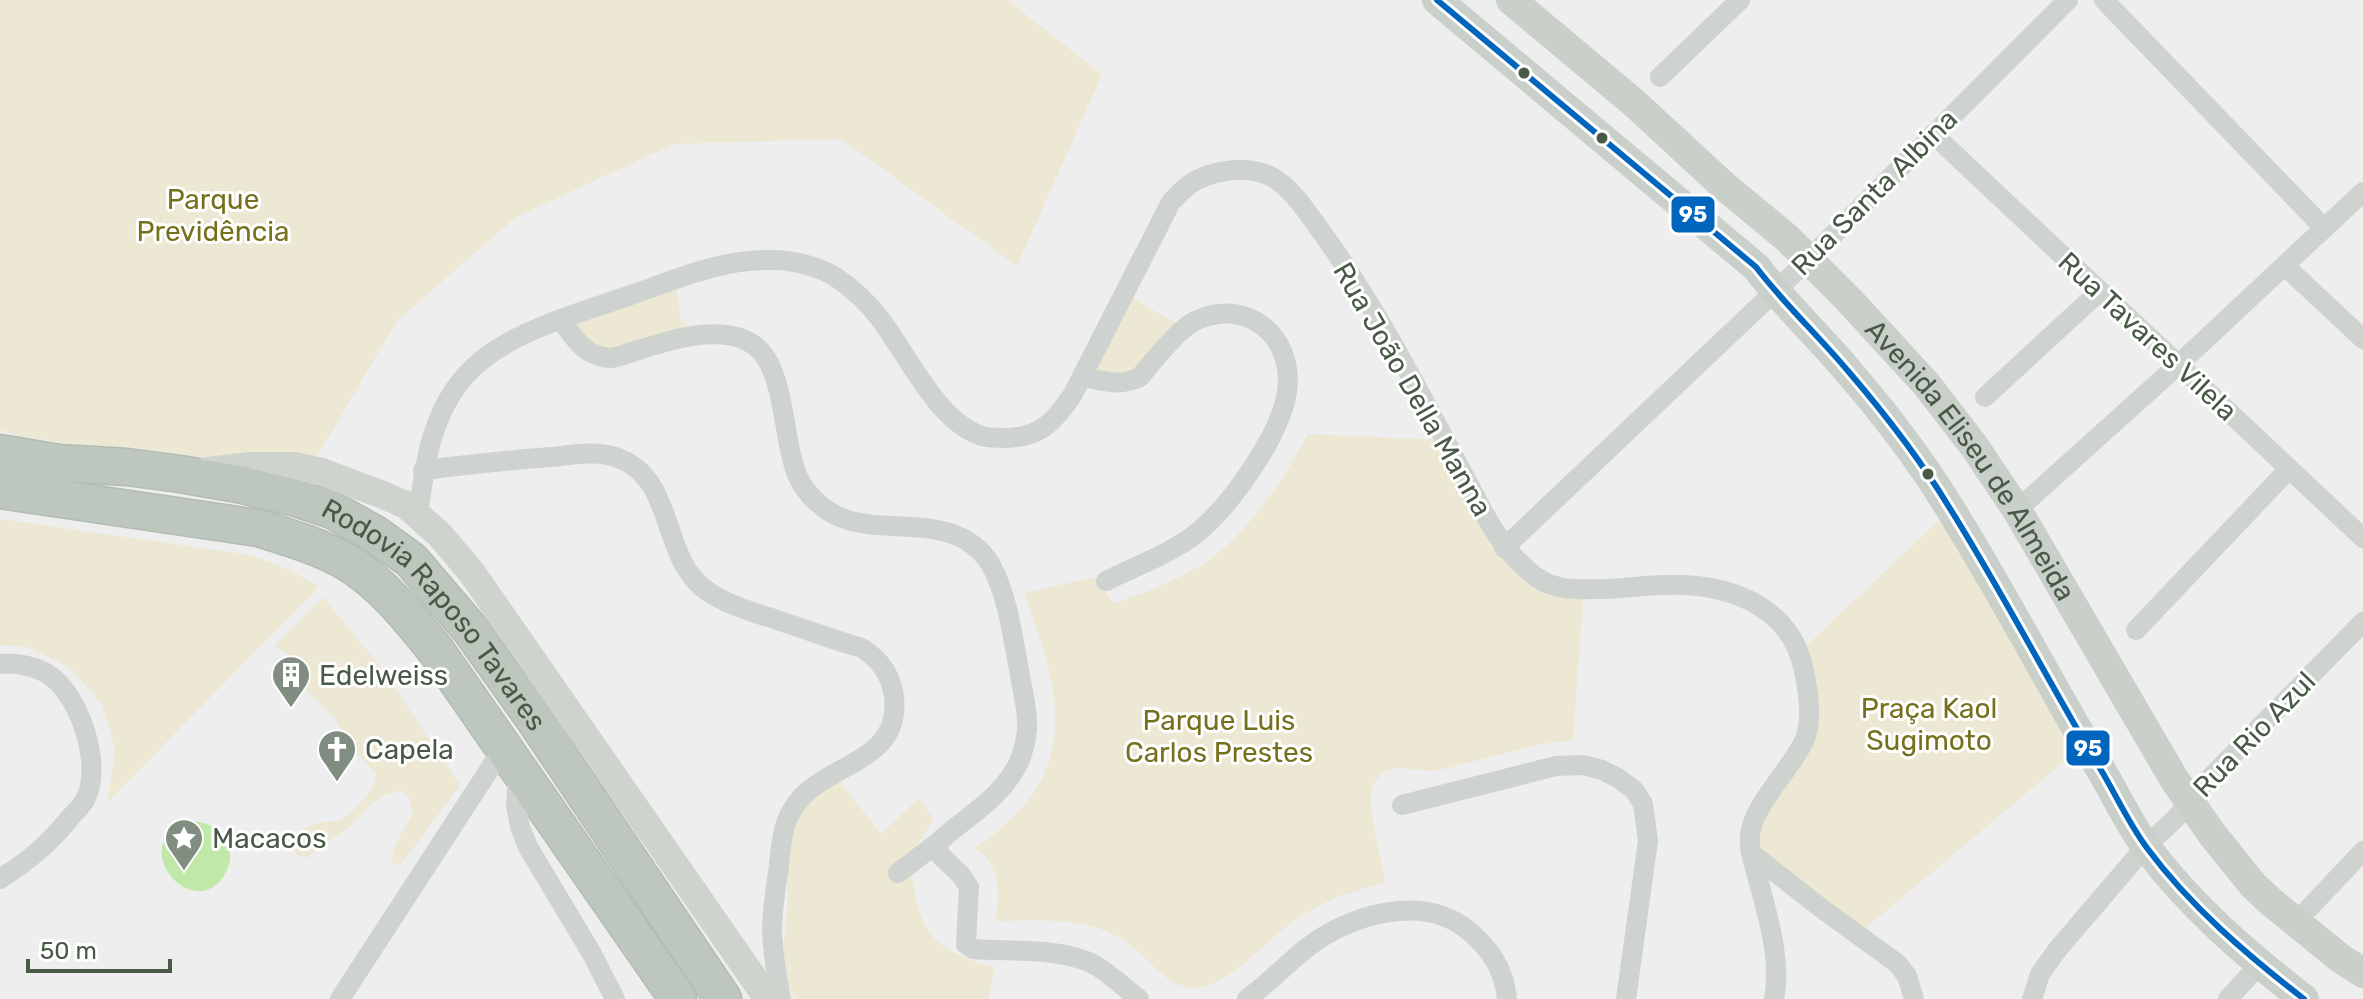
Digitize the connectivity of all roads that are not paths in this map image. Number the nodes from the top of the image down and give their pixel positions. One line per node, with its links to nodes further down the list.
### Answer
1 (1437, 0): 12 (main road, Avenida Eliseu de Almeida)
2 (1511, 0): 10 (main road, Avenida Eliseu de Almeida)
3 (1740, 0): 6 (street)
4 (2068, 0): 7 (street, Rua Santa Albina)
5 (2104, 0): 9 (street)
6 (1660, 77)
7 (1933, 134): 10 (street, Rua Santa Albina); 13 (street, Rua Tavares Vilela)
8 (2363, 192): 9 (street)
9 (2324, 228): 11 (street)
10 (1808, 260): 12 (street, Rua Santa Albina); 24 (main road, Avenida Eliseu de Almeida)
11 (2285, 266): 15 (street); 16 (street)
12 (1774, 291): 27 (street, Rua Santa Albina); 36 (main road, Avenida Eliseu de Almeida)
13 (2100, 291): 16 (street, Rua Tavares Vilela); 18 (street)
14 (561, 319): 17 (street, Rua João Della Manna); 21 (street, Rua João Della Manna); 35 (street)
15 (2363, 339)
16 (2178, 365): 20 (street, Rua Tavares Vilela); 24 (street)
17 (1083, 377): 27 (street, Rua João Della Manna); 28 (street)
18 (1985, 397)
19 (0, 453): 22 (highway, Rodovia Raposo Tavares)
20 (2289, 469): 26 (street, Rua Tavares Vilela); 30 (street)
21 (423, 470): 25 (street, Rua João Della Manna); 49 (street)
22 (180, 474): 25 (main road); 47 (highway, Rodovia Raposo Tavares)
23 (0, 490): 32 (highway, Rodovia Raposo Tavares)
24 (2017, 510): 33 (main road, Avenida Eliseu de Almeida)
25 (418, 516): 48 (main road)
26 (2363, 538)
27 (1504, 548): 38 (street, Rua João Della Manna)
28 (1106, 581)
29 (2363, 622): 33 (street, Rua Rio Azul)
30 (2136, 630)
31 (0, 664): 40 (street)
32 (511, 757): 44 (street); 45 (street); 46 (highway, Rodovia Raposo Tavares)
33 (2190, 801): 36 (street, Rua Rio Azul); 41 (main road, Avenida Eliseu de Almeida)
34 (1402, 805): 53 (street)
35 (936, 844): 39 (street); 50 (street)
36 (2146, 846): 42 (main road, Avenida Eliseu de Almeida); 56 (street, Rua Rio Azul)
37 (2363, 851): 41 (street)
38 (1751, 853): 54 (street, Rua João Della Manna); 55 (street)
39 (898, 873)
40 (0, 879)
41 (2295, 923): 43 (main road, Avenida Eliseu de Almeida)
42 (2259, 965): 57 (street); 58 (main road, Avenida Eliseu de Almeida)
43 (2363, 973)
44 (340, 999)
45 (615, 999)
46 (678, 999)
47 (723, 999)
48 (768, 999)
49 (781, 999)
50 (1139, 999)
51 (1247, 999): 52 (street)
52 (1507, 999)
53 (1626, 999)
54 (1774, 999)
55 (1914, 999)
56 (2032, 999)
57 (2228, 999)
58 (2304, 999)

